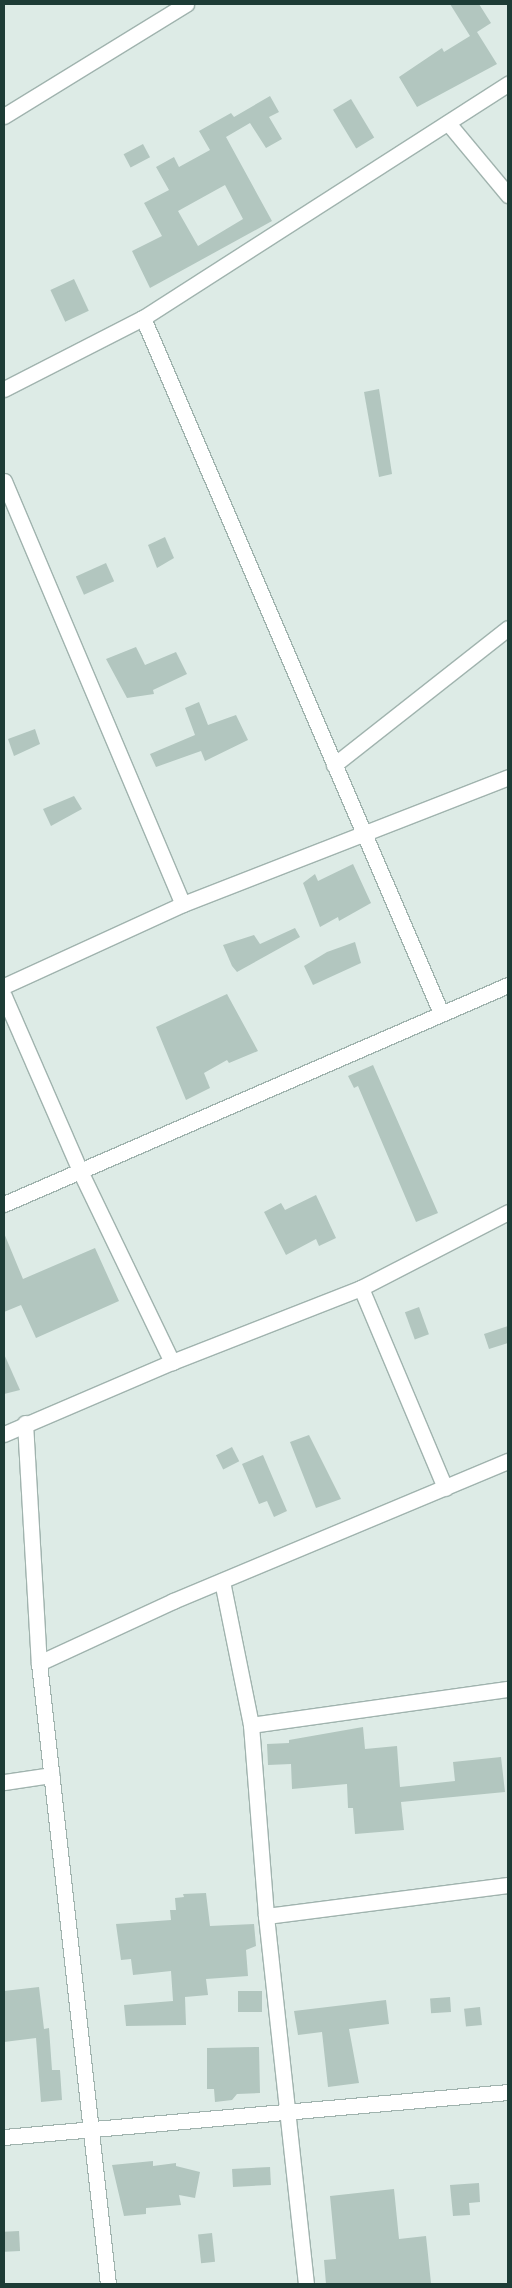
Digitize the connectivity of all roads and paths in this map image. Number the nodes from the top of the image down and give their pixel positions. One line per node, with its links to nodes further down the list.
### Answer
1 (186, 4): 3 (street)
2 (508, 84): 4 (street)
3 (4, 116)
4 (448, 123): 5 (street); 6 (street)
5 (508, 195)
6 (143, 318): 7 (street); 10 (street)
7 (4, 389)
8 (4, 481): 13 (street)
9 (508, 628): 10 (street)
10 (334, 764): 12 (street)
11 (508, 777): 12 (street)
12 (364, 836): 13 (street); 17 (street)
13 (183, 904): 15 (street)
14 (508, 985): 17 (street)
15 (4, 986)
16 (4, 996): 18 (street)
17 (441, 1013): 18 (street)
18 (81, 1173): 19 (street); 22 (street)
19 (4, 1204)
20 (508, 1212): 21 (street)
21 (362, 1288): 22 (street); 26 (street)
22 (172, 1362): 23 (street)
23 (25, 1423): 24 (street); 28 (street)
24 (4, 1434)
25 (508, 1461): 26 (street)
26 (446, 1488): 27 (street)
27 (222, 1581): 28 (street); 30 (street)
28 (39, 1663): 31 (street)
29 (508, 1689): 30 (street)
30 (251, 1725): 34 (street)
31 (51, 1775): 32 (street); 37 (street)
32 (4, 1782)
33 (508, 1885): 34 (street)
34 (266, 1916): 36 (street)
35 (508, 2092): 36 (street)
36 (287, 2110): 37 (street); 40 (street)
37 (90, 2129): 38 (street); 39 (street)
38 (4, 2137)
39 (108, 2284)
40 (306, 2284)

